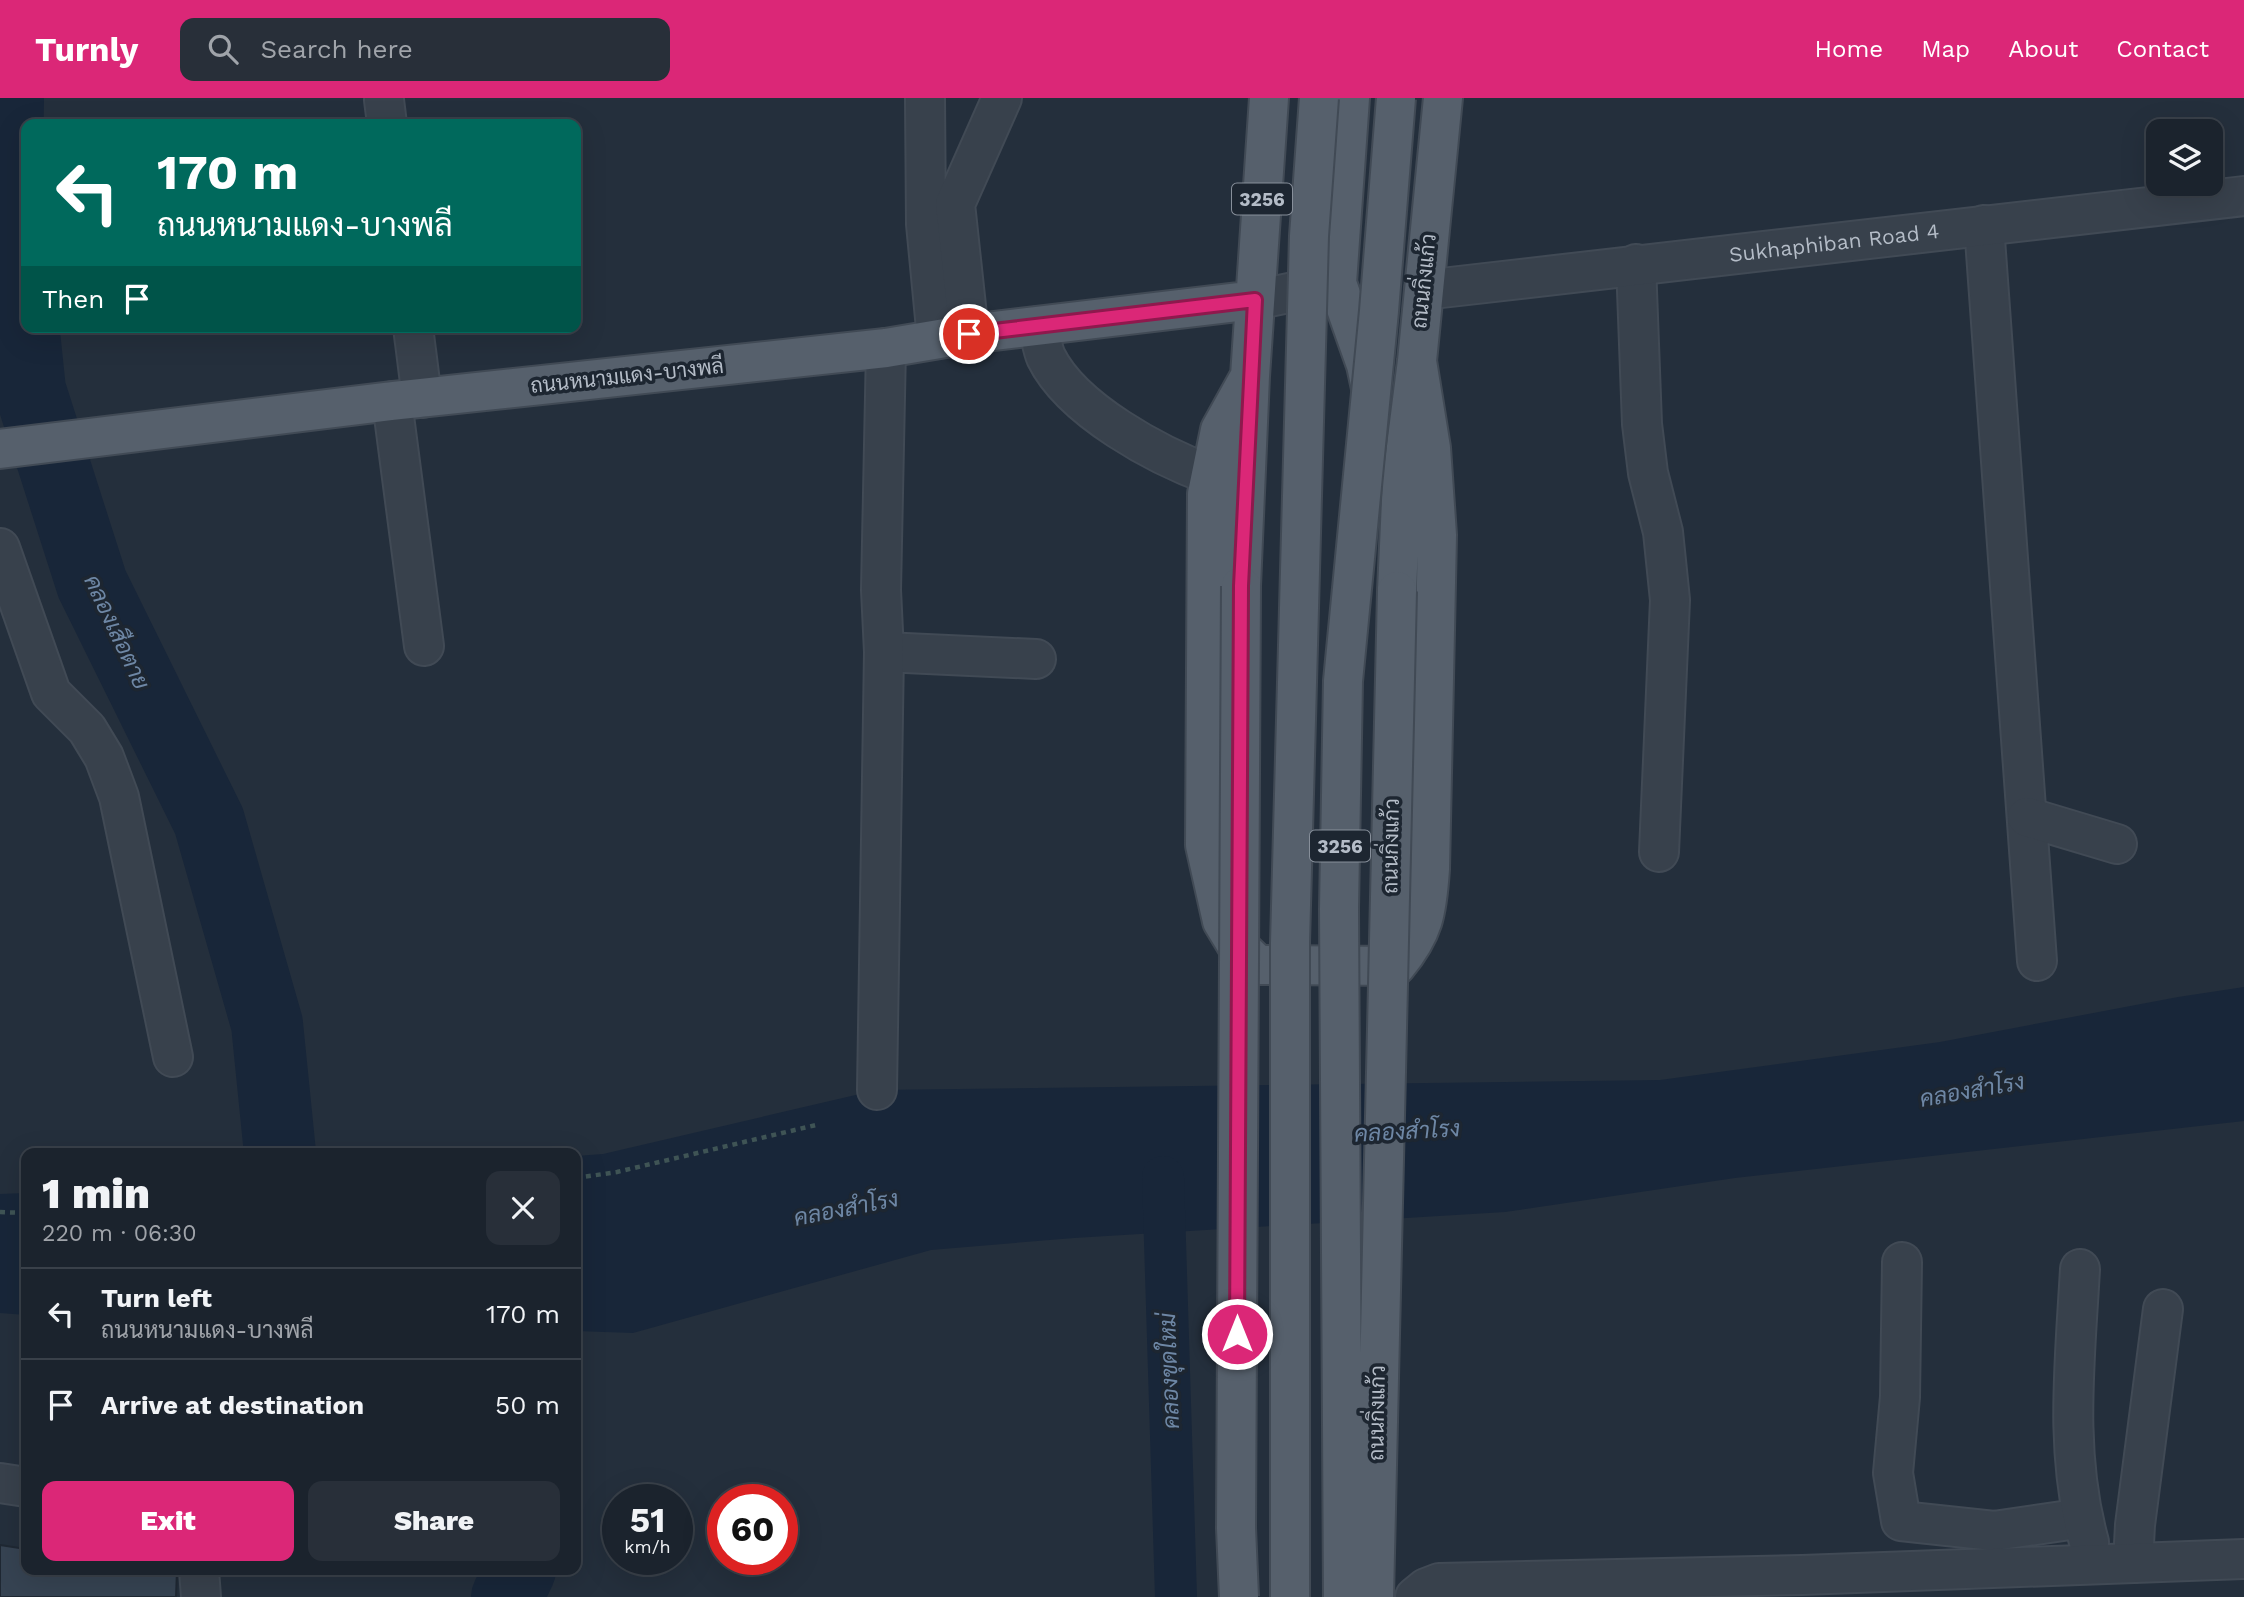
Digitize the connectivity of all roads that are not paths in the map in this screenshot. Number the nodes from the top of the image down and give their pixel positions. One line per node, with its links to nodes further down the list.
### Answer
1 (925, 98): 16 (street)
2 (1002, 98): 16 (street)
3 (1269, 98): 13 (main road, 3256)
4 (1319, 98): 47 (main road, 3256, bridge)
5 (1350, 98): 11 (main road)
6 (1396, 98): 48 (main road, 3256, bridge)
7 (1443, 98): 12 (main road, ถนนกิ่งแก้ว / 3256)
8 (2244, 196): 9 (street, Sukhaphiban Road 4)
9 (1984, 225): 10 (street, Sukhaphiban Road 4); 28 (street)
10 (1636, 264): 12 (street, Sukhaphiban Road 4); 30 (street)
11 (1337, 283): 13 (street); 23 (main road)
12 (1424, 290): 18 (main road, ถนนกิ่งแก้ว / 3256)
13 (1255, 300): 14 (main road, ถนนหนามแดง-บางพลี); 19 (main road, 3256)
14 (1038, 326): 16 (main road, ถนนหนามแดง-บางพลี); 22 (street)
15 (412, 333): 20 (street)
16 (953, 336): 17 (main road, ถนนหนามแดง-บางพลี)
17 (886, 348): 20 (main road, ถนนหนามแดง-บางพลี); 26 (street)
18 (1416, 360): 22 (main road); 23 (main road, ถนนกิ่งแก้ว / 3256)
19 (1250, 376): 22 (main road); 46 (main road, 3256, bridge)
20 (407, 399): 21 (main road, ถนนหนามแดง-บางพลี); 25 (street)
21 (2, 448)
22 (1211, 475)
23 (1399, 520): 49 (main road, ถนนกิ่งแก้ว / 3256, bridge)
24 (0, 548): 32 (street)
25 (424, 646)
26 (884, 652): 27 (street); 33 (street)
27 (1036, 659)
28 (2027, 817): 29 (street); 31 (street)
29 (2117, 844)
30 (1659, 852)
31 (2037, 961)
32 (173, 1056)
33 (877, 1090)
34 (1902, 1262): 39 (street)
35 (2080, 1269): 39 (street)
36 (2163, 1309): 41 (street)
37 (0, 1483): 38 (street)
38 (21, 1486)
39 (2083, 1518): 42 (street)
40 (2244, 1559): 41 (street)
41 (2133, 1563): 42 (street)
42 (2095, 1564): 44 (street)
43 (199, 1575): 45 (street)
44 (1802, 1586): 50 (street)
45 (201, 1597)
46 (1239, 1597)
47 (1290, 1597)
48 (1343, 1597)
49 (1374, 1597)
50 (1415, 1597)

